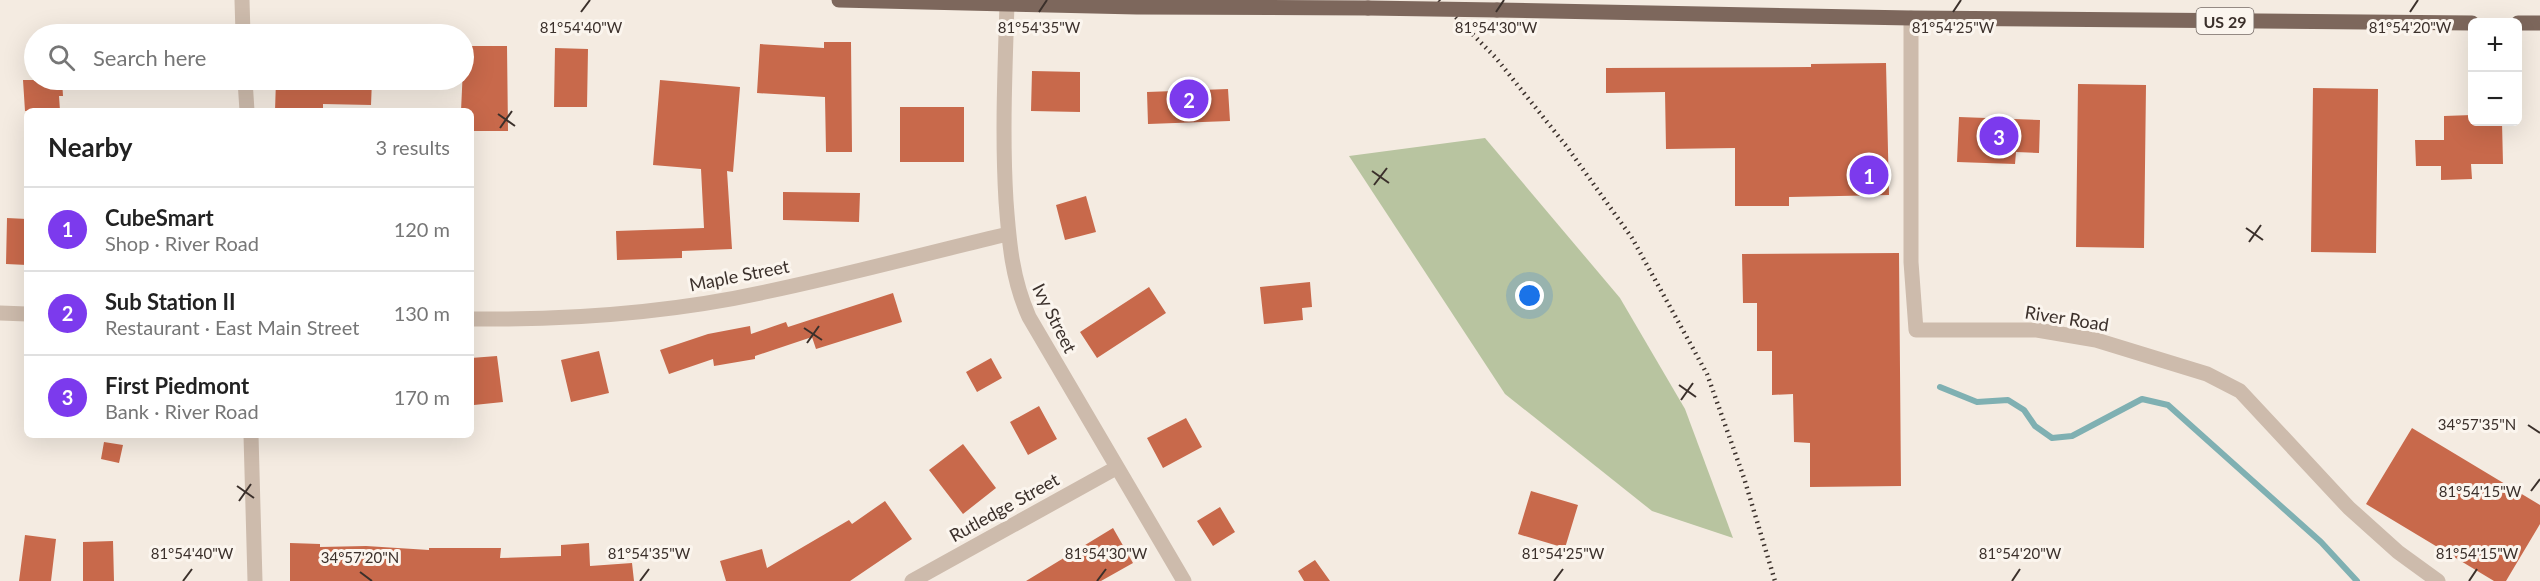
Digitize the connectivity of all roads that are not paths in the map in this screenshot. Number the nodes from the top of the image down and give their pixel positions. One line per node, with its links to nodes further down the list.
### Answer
1 (242, 0): 8 (street)
2 (839, 0): 3 (main road, US 29)
3 (1007, 4): 4 (main road, US 29, bridge); 11 (street, Ivy Street)
4 (1911, 18): 5 (main road, US 29); 20 (street, River Road)
5 (2468, 23)
6 (2522, 23): 7 (main road)
7 (2540, 23)
8 (243, 24)
9 (246, 90): 10 (street)
10 (247, 108)
11 (1008, 234): 14 (street, Maple Street); 16 (street, Ivy Street)
12 (0, 313): 13 (street)
13 (24, 314)
14 (474, 319)
15 (250, 438): 17 (street)
16 (1116, 468): 18 (street, Rutledge Street); 19 (street, Ivy Street)
17 (255, 581)
18 (912, 581)
19 (1184, 581)
20 (2438, 581)

